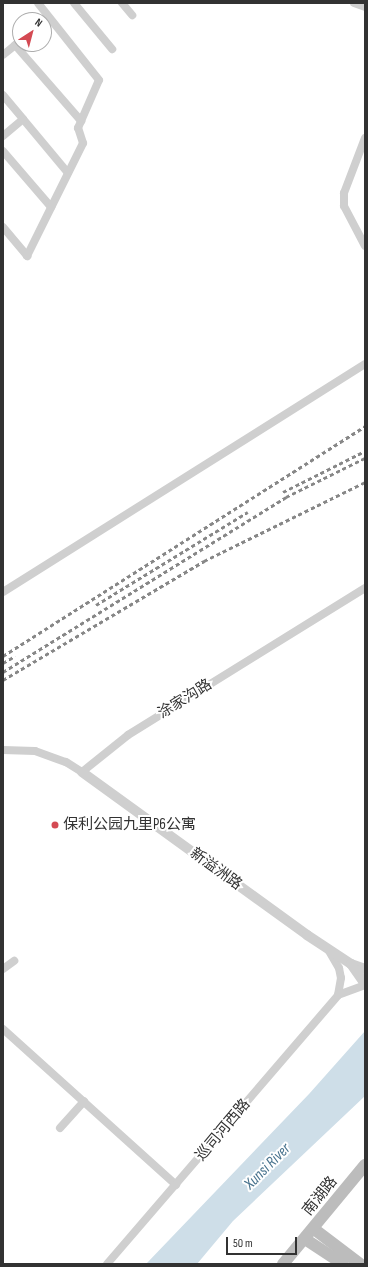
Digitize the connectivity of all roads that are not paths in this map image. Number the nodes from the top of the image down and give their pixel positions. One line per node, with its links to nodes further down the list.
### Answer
1 (38, 3): 6 (street)
2 (74, 3): 10 (street)
3 (122, 3): 7 (street)
4 (354, 3): 5 (street)
5 (365, 7)
6 (43, 12)
7 (132, 15)
8 (52, 25): 15 (street)
9 (12, 48): 12 (street)
10 (112, 49)
11 (25, 52): 15 (street)
12 (3, 55)
13 (3, 94): 14 (street)
14 (23, 119): 16 (street); 19 (street)
15 (81, 121): 19 (street)
16 (3, 136)
17 (365, 138): 22 (street)
18 (3, 151): 20 (street)
19 (68, 172): 20 (street)
20 (51, 207): 21 (street)
21 (3, 227)
22 (365, 246)
23 (365, 364): 25 (street)
24 (365, 588): 27 (street, 涂家沟路)
25 (3, 592)
26 (3, 750): 27 (street)
27 (82, 772): 28 (street, 新溢洲路)
28 (326, 948): 30 (street, 新溢洲路); 34 (street)
29 (14, 961): 31 (street)
30 (351, 964): 32 (street); 33 (street)
31 (3, 969)
32 (365, 969)
33 (365, 984): 34 (street)
34 (338, 995): 39 (street, 巡司河西路)
35 (3, 1029): 36 (street)
36 (84, 1101): 37 (street); 39 (street)
37 (60, 1128)
38 (365, 1165): 40 (main road, 南湖路)
39 (176, 1185): 42 (street, 巡司河西路)
40 (314, 1229): 41 (main road, 南湖路); 45 (main road)
41 (305, 1239): 43 (main road, 南湖路); 44 (main road)
42 (107, 1264)
43 (283, 1264)
44 (343, 1264)
45 (360, 1264)

